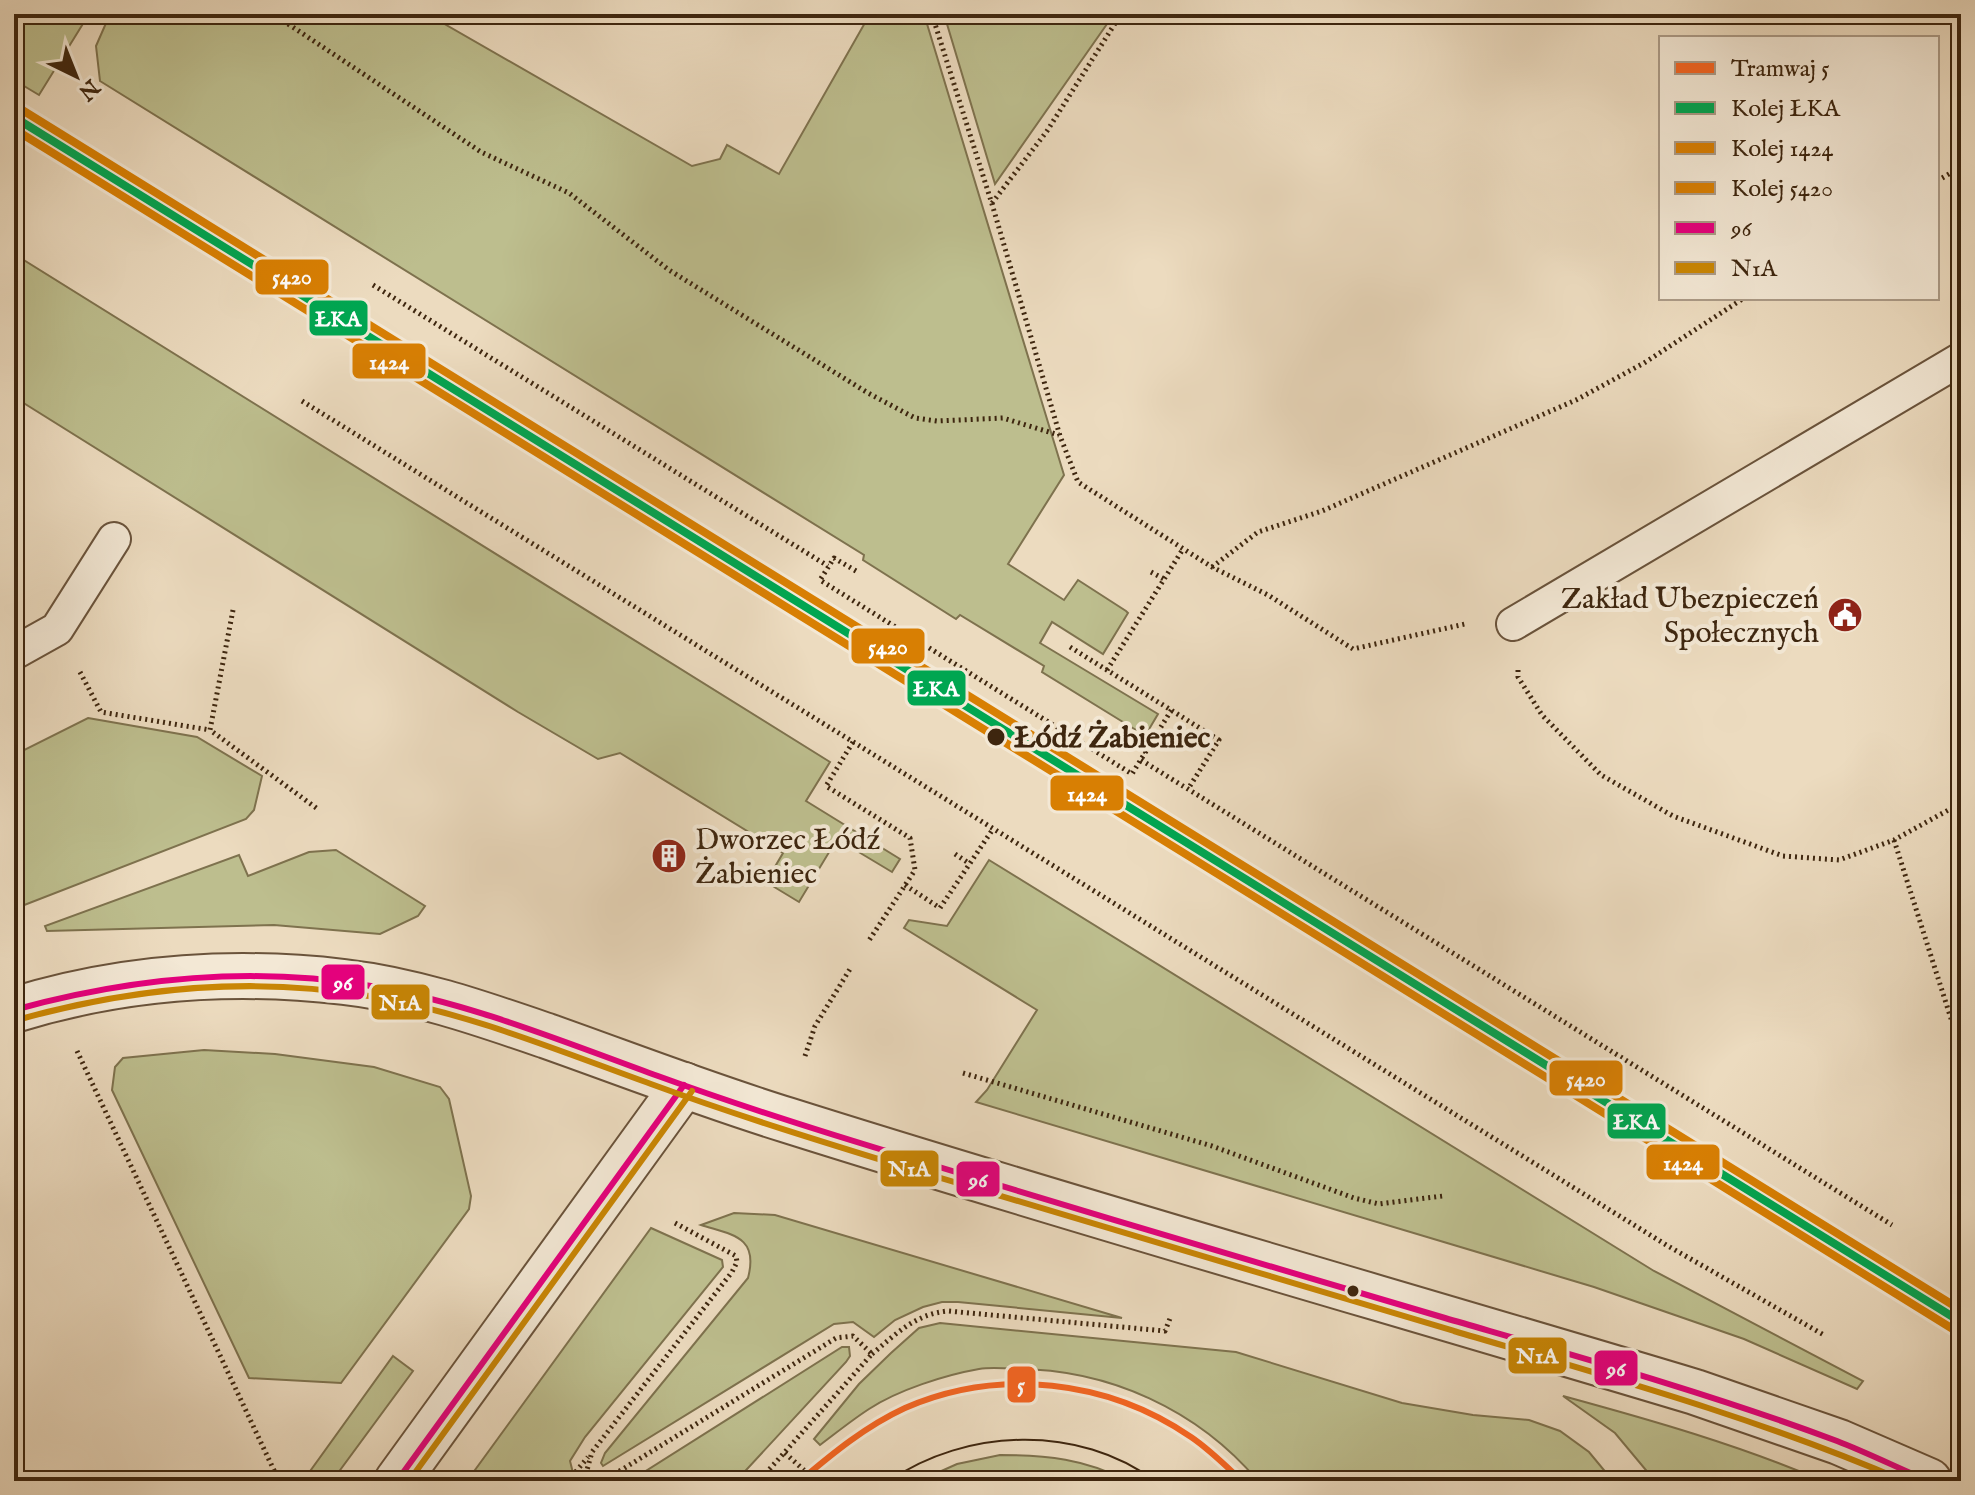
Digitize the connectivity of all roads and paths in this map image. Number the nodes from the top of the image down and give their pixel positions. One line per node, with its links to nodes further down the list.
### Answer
1 (273, 14): 11 (path)
2 (936, 14): 6 (path)
3 (1121, 14): 6 (path)
4 (1961, 167): 5 (path)
5 (1939, 180)
6 (992, 204): 11 (path)
7 (373, 285): 14 (path)
8 (1741, 300): 15 (path)
9 (1961, 359): 20 (lane)
10 (302, 401): 28 (path)
11 (1060, 436): 13 (path)
12 (114, 539): 21 (lane)
13 (1183, 549): 15 (path); 18 (path)
14 (828, 566): 16 (path); 30 (path)
15 (1212, 567): 20 (path)
16 (856, 571)
17 (1151, 572): 18 (path)
18 (1164, 579): 24 (path)
19 (233, 610): 26 (path)
20 (1513, 624): 35 (path)
21 (57, 629): 23 (lane); 26 (path)
22 (1070, 647): 24 (path)
23 (14, 653)
24 (1107, 670): 25 (path)
25 (1172, 709): 29 (path); 31 (path)
26 (210, 730): 33 (path)
27 (1129, 741): 29 (path)
28 (853, 742): 34 (path); 38 (path)
29 (1146, 752): 30 (path)
30 (1141, 760): 31 (path)
31 (1188, 789): 49 (path)
32 (1961, 803): 35 (path)
33 (319, 810)
34 (993, 829): 37 (path); 51 (path)
35 (1894, 840): 43 (path)
36 (955, 854): 37 (path)
37 (970, 864): 38 (path)
38 (905, 885): 39 (path)
39 (868, 942)
40 (850, 969): 44 (path)
41 (14, 1010): 46 (street)
42 (75, 1048): 55 (path)
43 (1961, 1050)
44 (805, 1056)
45 (963, 1073): 47 (path)
46 (684, 1085): 56 (street); 60 (street)
47 (1443, 1196)
48 (675, 1223): 53 (path)
49 (1892, 1225)
50 (1171, 1316): 52 (path)
51 (1824, 1335)
52 (872, 1354): 53 (path); 54 (path)
53 (592, 1452): 57 (path)
54 (785, 1453): 58 (path); 59 (path)
55 (279, 1481)
56 (397, 1481)
57 (568, 1481)
58 (759, 1481)
59 (816, 1481)
60 (1929, 1481)

